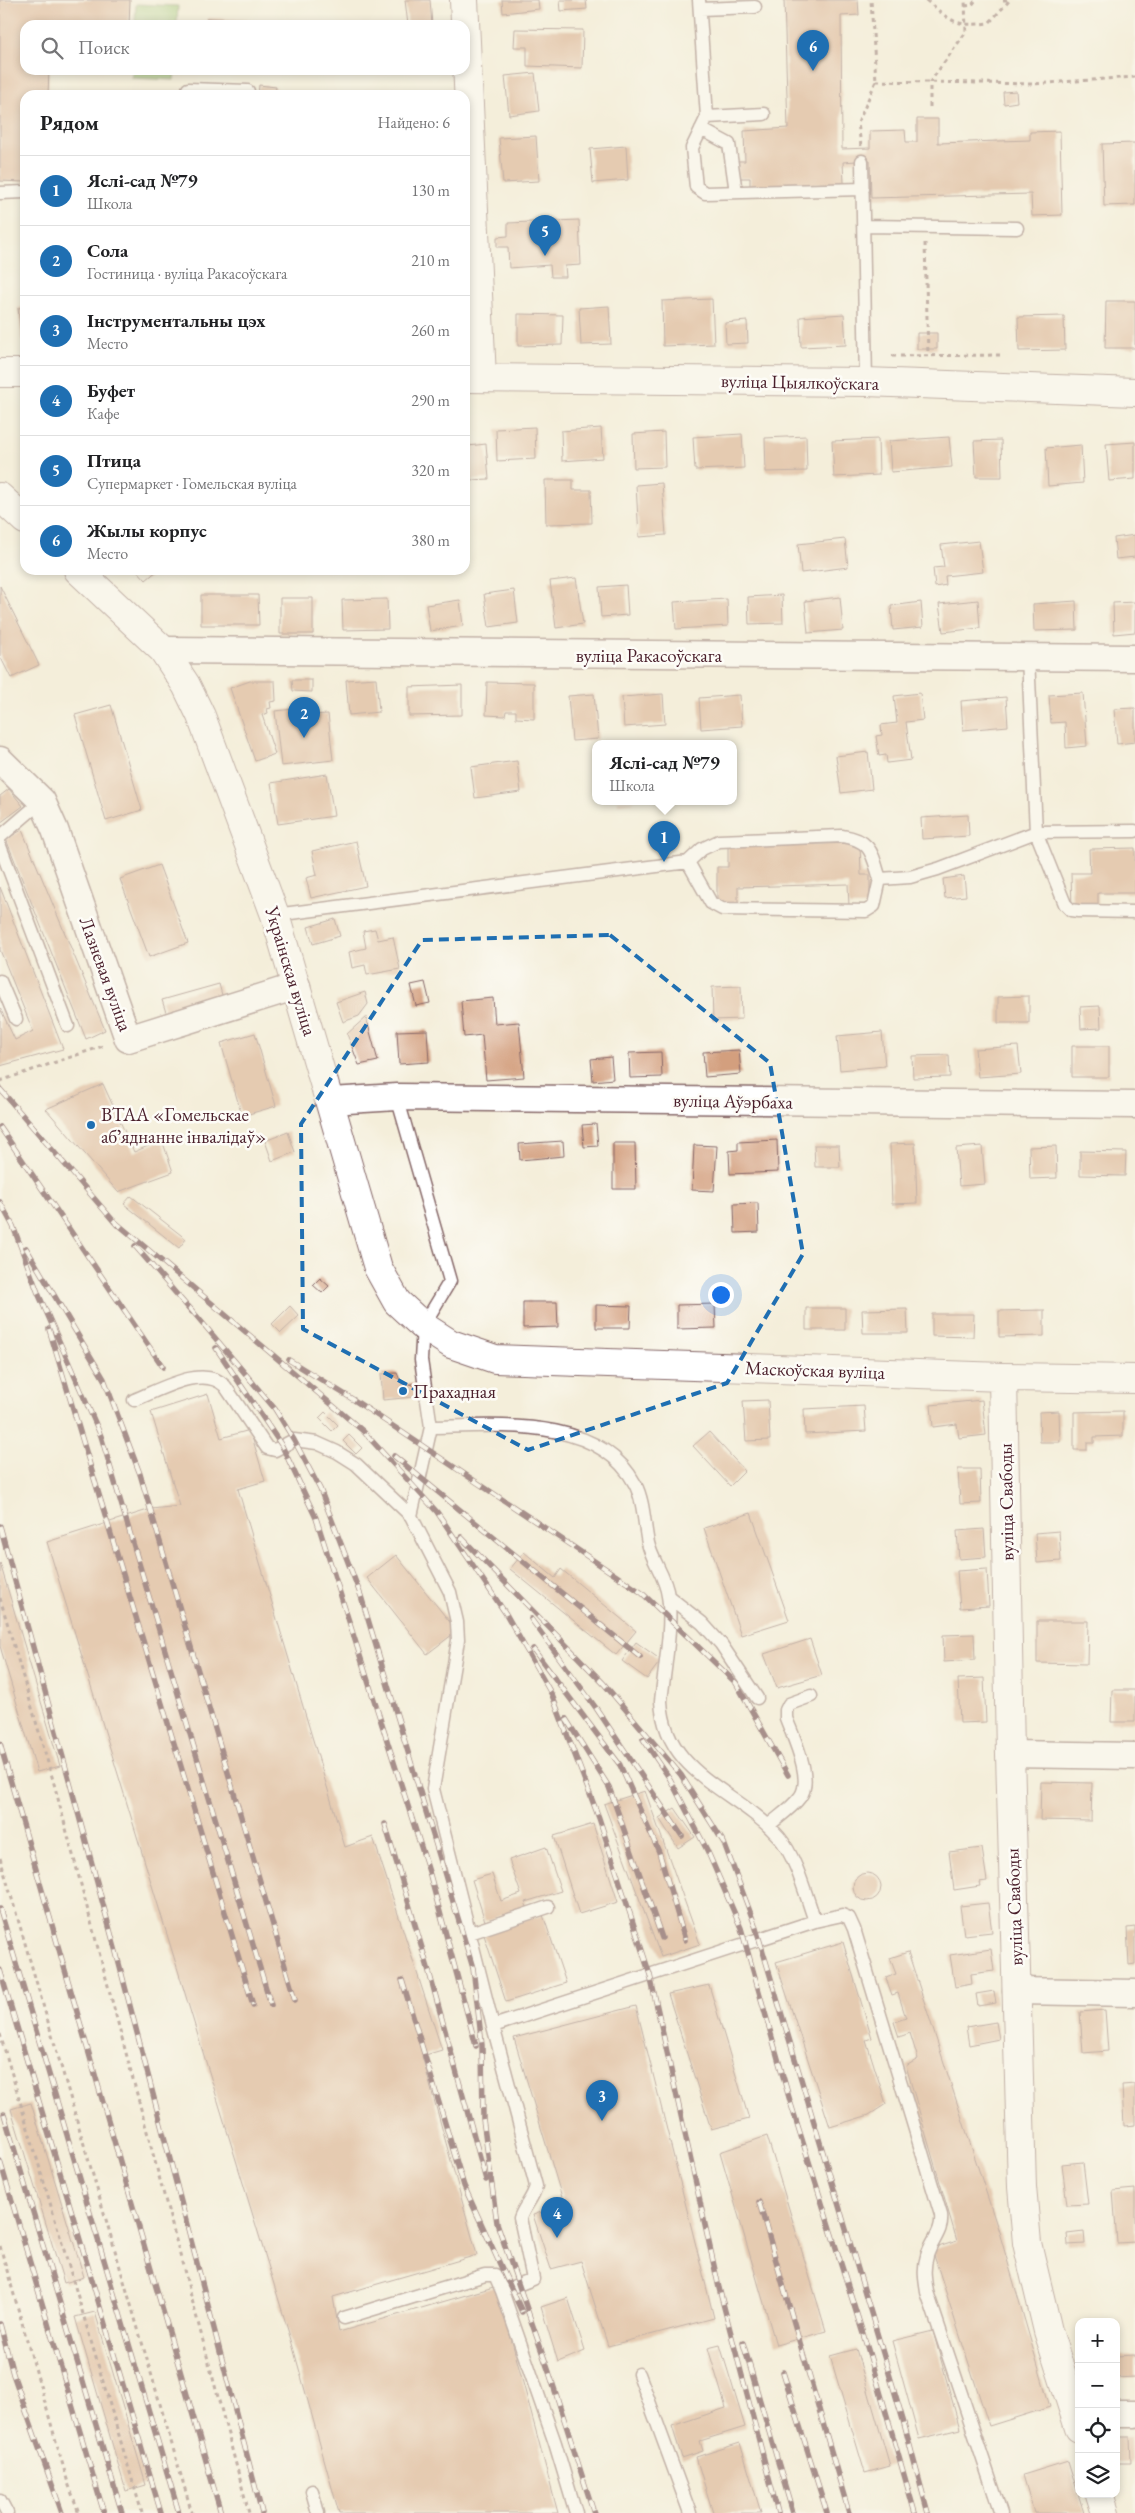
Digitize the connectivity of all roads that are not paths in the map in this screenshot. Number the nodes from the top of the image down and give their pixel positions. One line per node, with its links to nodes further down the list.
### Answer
1 (464, 0): 4 (street)
2 (699, 4): 3 (lane); 10 (lane)
3 (755, 7)
4 (465, 20)
5 (466, 75): 8 (street)
6 (188, 90): 7 (lane)
7 (218, 90)
8 (466, 90)
9 (764, 114): 10 (lane)
10 (704, 123): 14 (lane); 14 (lane)
11 (862, 161): 12 (lane)
12 (863, 190): 14 (lane); 16 (lane)
13 (20, 192): 15 (lane)
14 (736, 192)
15 (0, 193)
16 (863, 226): 18 (lane); 22 (lane)
17 (470, 227): 21 (street)
18 (1017, 228)
19 (0, 373): 20 (street)
20 (20, 373)
21 (474, 378): 22 (street, вуліца Цыялкоўскага)
22 (866, 382): 23 (street, вуліца Цыялкоўскага)
23 (1135, 392)
24 (0, 497): 25 (street)
25 (20, 515)
26 (83, 575): 27 (street, Украінская вуліца)
27 (163, 650): 28 (street, вуліца Ракасоўскага); 39 (street, Украінская вуліца)
28 (1028, 657): 29 (street, вуліца Ракасоўскага); 33 (lane)
29 (1135, 658)
30 (0, 760): 31 (street, Лазневая вуліца)
31 (42, 801): 34 (lane); 41 (street, Лазневая вуліца)
32 (1135, 831): 33 (lane)
33 (1036, 832): 37 (lane); 38 (lane)
34 (0, 837)
35 (0, 846): 43 (lane)
36 (688, 862): 37 (lane); 37 (lane); 39 (lane)
37 (880, 879)
38 (1135, 912)
39 (275, 915): 41 (street, Украінская вуліца)
40 (0, 981): 42 (lane)
41 (297, 986): 45 (street, Украінская вуліца)
42 (16, 1019)
43 (68, 1026)
44 (396, 1097): 45 (street, вуліца Аўэрбаха); 46 (street, вуліца Аўэрбаха); 47 (lane)
45 (331, 1101): 47 (street, Украінская вуліца)
46 (1135, 1105)
47 (423, 1326): 48 (street, Украінская вуліца); 52 (lane)
48 (495, 1359): 49 (street, Маскоўская вуліца)
49 (1004, 1377): 50 (street, Маскоўская вуліца); 57 (street, вуліца Свабоды)
50 (1135, 1379)
51 (134, 1400): 53 (lane)
52 (431, 1427): 53 (lane); 54 (lane)
53 (411, 1516): 62 (lane)
54 (669, 1597): 56 (lane); 59 (lane)
55 (811, 1696): 59 (lane)
56 (757, 1698)
57 (1010, 1754): 58 (street); 63 (street, вуліца Свабоды)
58 (1135, 1756)
59 (768, 1826): 61 (lane)
60 (548, 1907): 62 (lane)
61 (816, 1921): 65 (lane); 79 (lane)
62 (470, 1933): 65 (lane)
63 (1016, 1991): 64 (street); 69 (street, вуліца Свабоды)
64 (1135, 1993)
65 (494, 2026): 66 (lane)
66 (502, 2291): 67 (lane); 77 (lane)
67 (344, 2318)
68 (639, 2374): 78 (lane)
69 (1075, 2412)
70 (1120, 2414): 71 (street)
71 (1135, 2414)
72 (312, 2491): 76 (lane)
73 (1100, 2498): 80 (street)
74 (0, 2500): 75 (lane)
75 (7, 2513)
76 (318, 2513)
77 (576, 2513)
78 (690, 2513)
79 (1001, 2513)
80 (1105, 2513)

